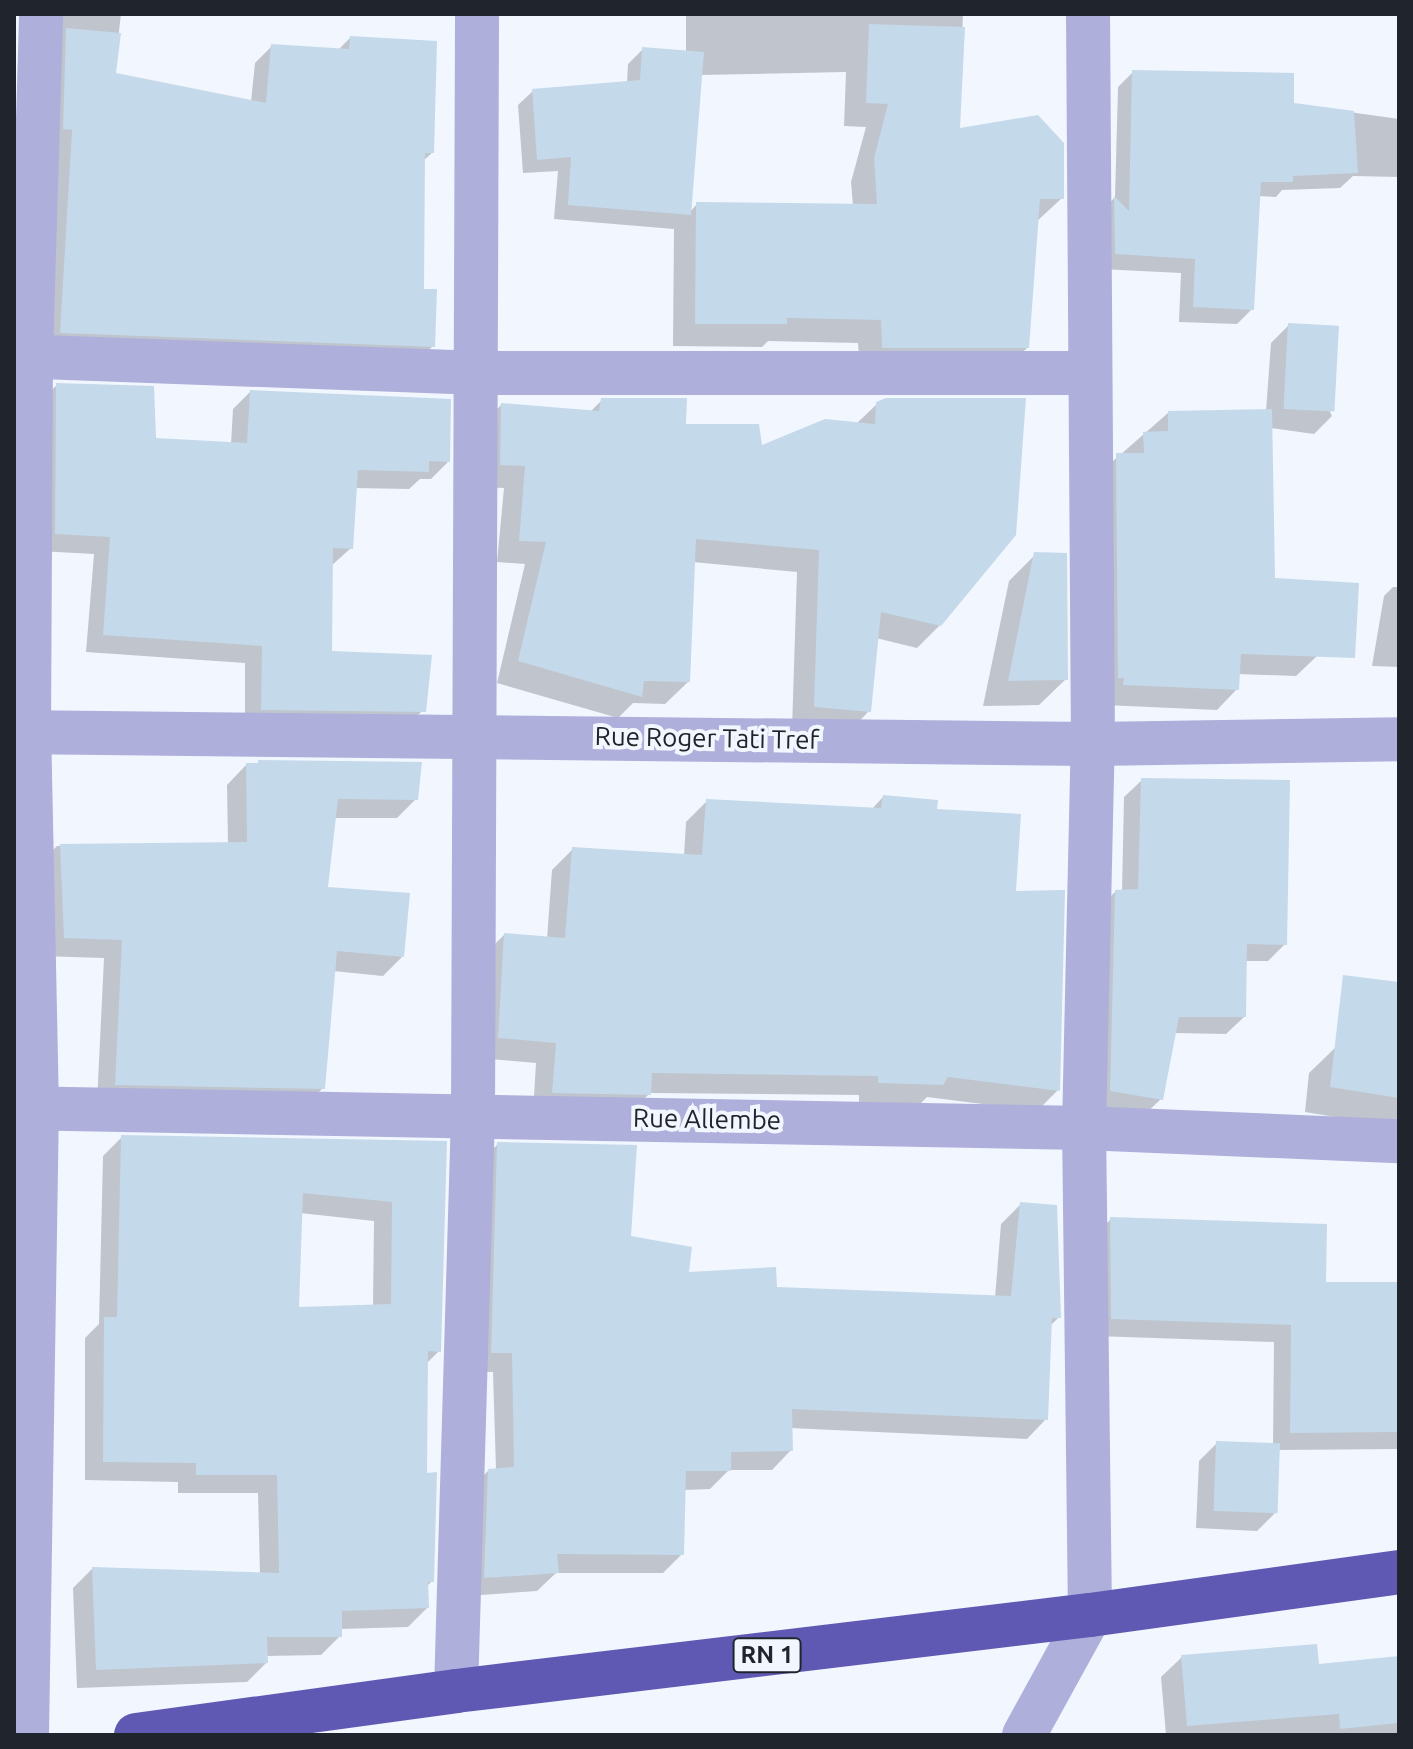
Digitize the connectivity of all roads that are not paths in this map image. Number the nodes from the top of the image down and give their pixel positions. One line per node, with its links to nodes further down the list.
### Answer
1 (41, 14): 4 (street)
2 (477, 14): 5 (street)
3 (1088, 14): 6 (street)
4 (23, 356): 5 (street); 7 (street)
5 (474, 373): 6 (street); 8 (street)
6 (1088, 373): 10 (street)
7 (22, 732): 8 (street, Rue Roger Tati Tref); 11 (street)
8 (472, 735): 10 (street, Rue Roger Tati Tref); 12 (street)
9 (1399, 739): 10 (street, Rue Roger Tati Tref)
10 (1093, 744): 13 (street)
11 (26, 1108): 12 (street, Rue Allembe); 18 (street)
12 (473, 1114): 13 (street, Rue Allembe); 17 (street)
13 (1084, 1128): 14 (street, Rue Allembe); 16 (street)
14 (1399, 1141)
15 (1399, 1572): 16 (highway, RN 1)
16 (1090, 1615): 17 (highway, RN 1); 20 (street)
17 (456, 1691): 19 (highway, RN 1)
18 (27, 1735)
19 (136, 1735)
20 (1024, 1735)

